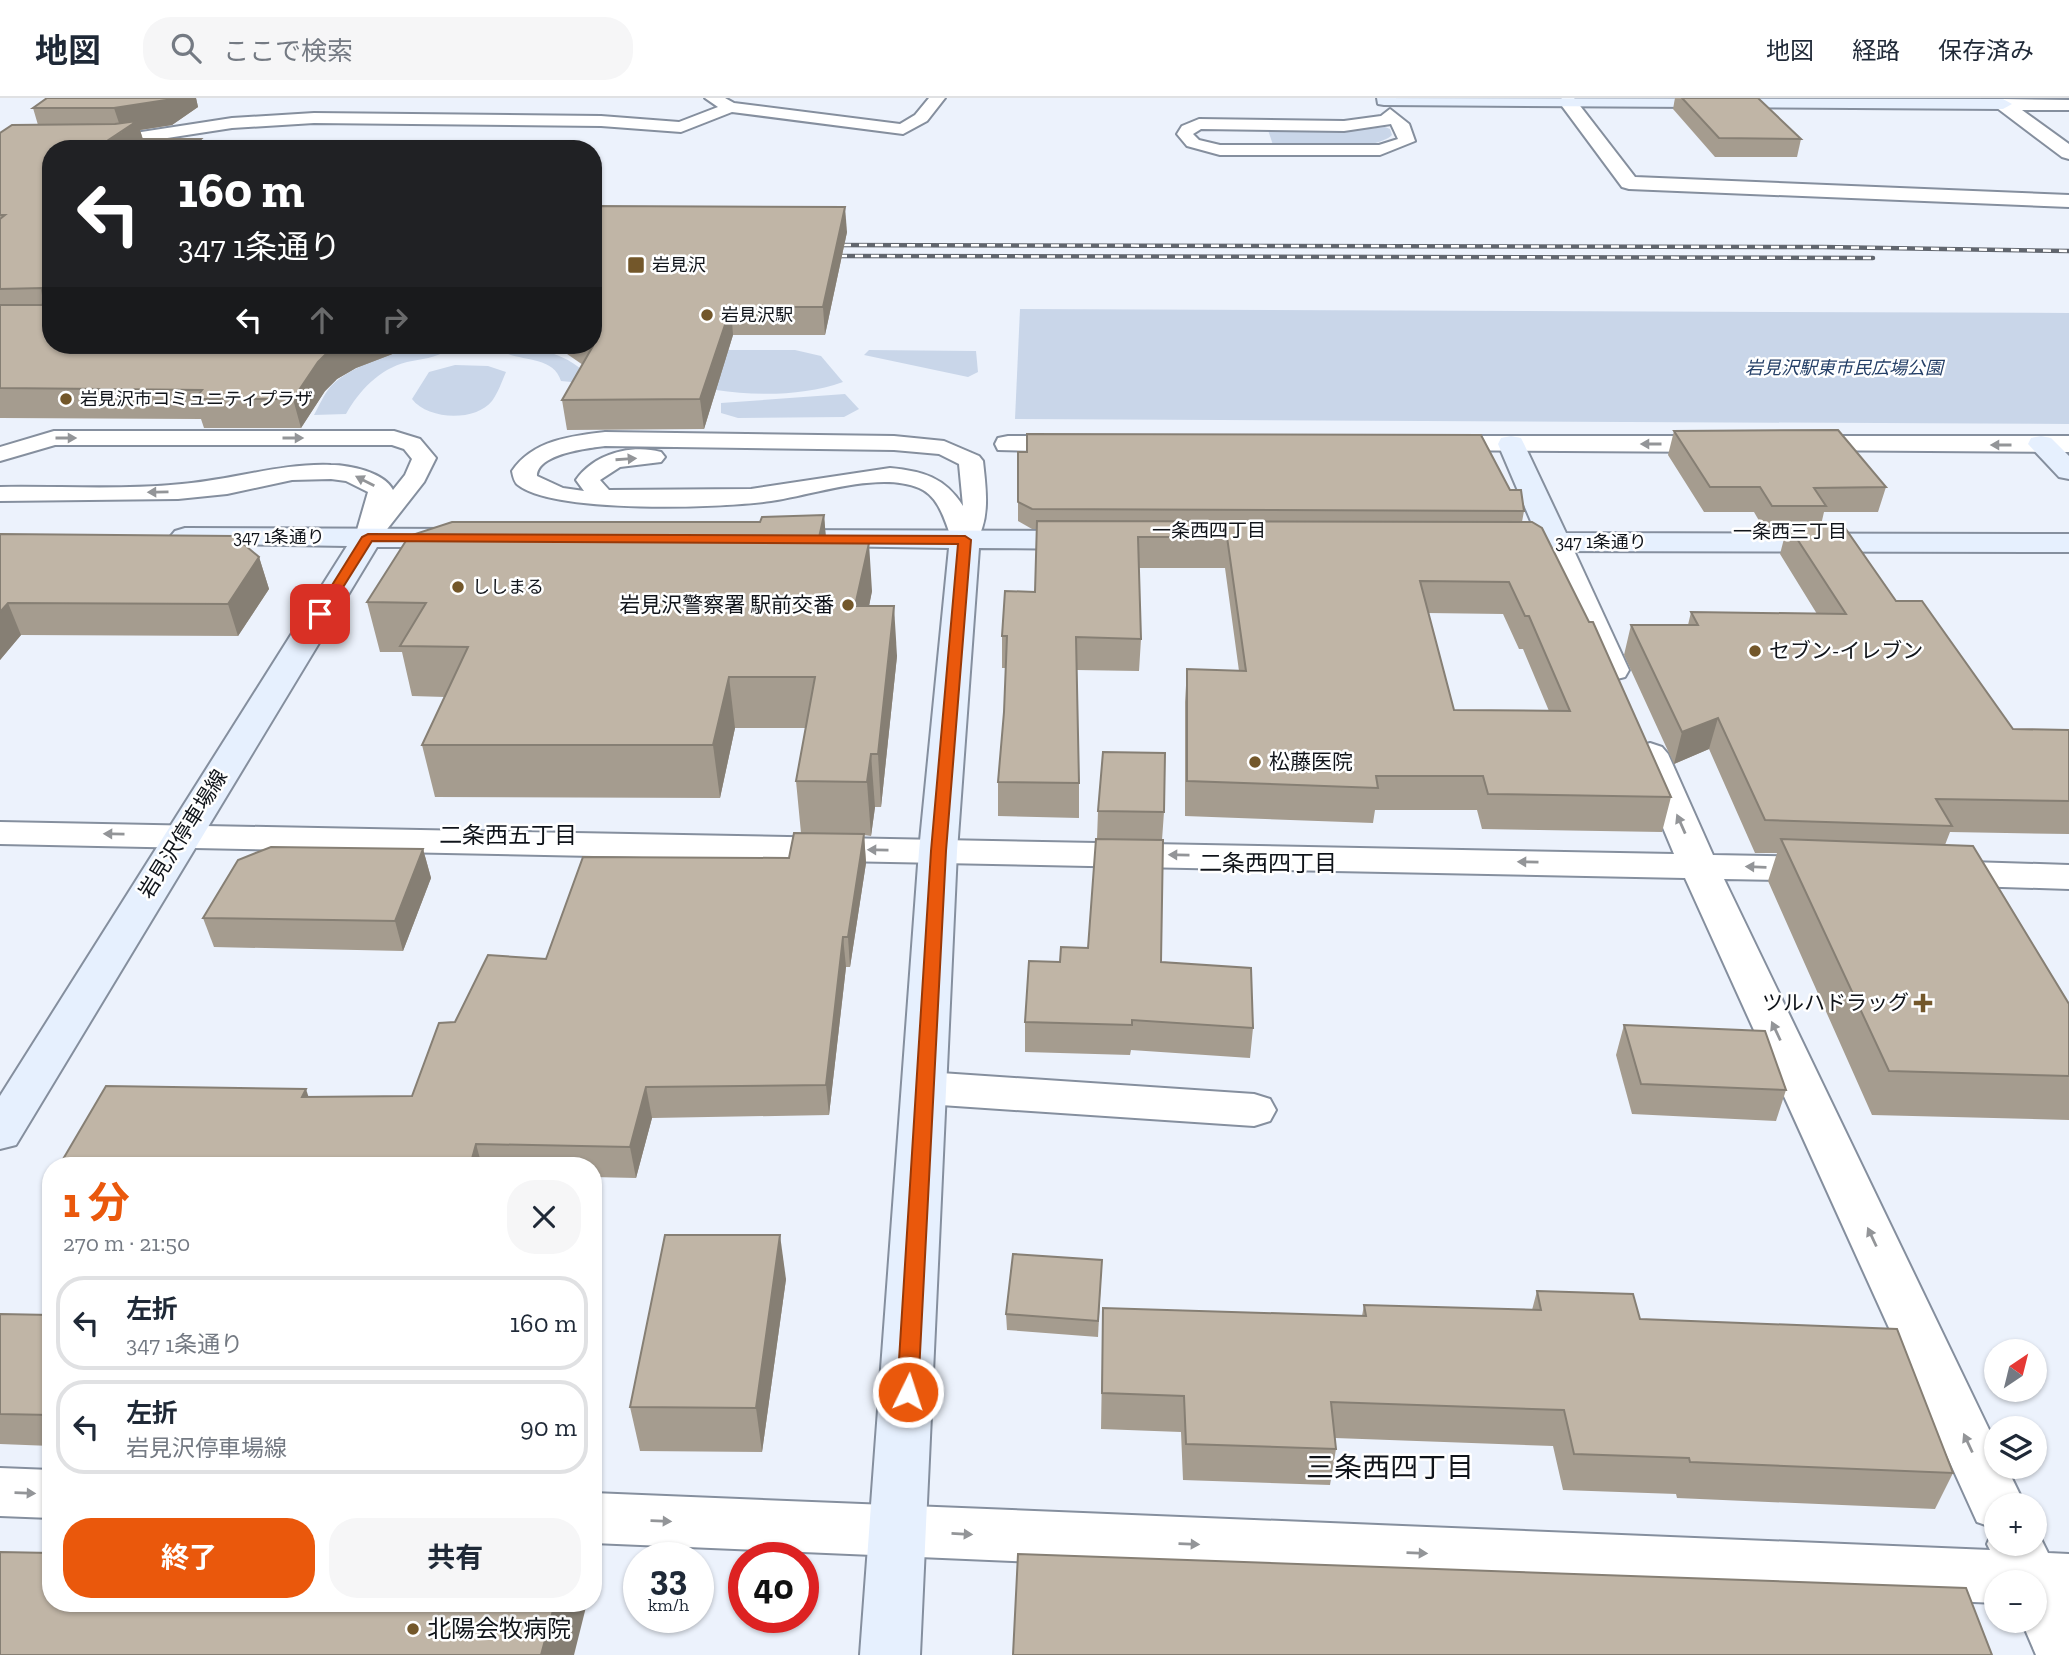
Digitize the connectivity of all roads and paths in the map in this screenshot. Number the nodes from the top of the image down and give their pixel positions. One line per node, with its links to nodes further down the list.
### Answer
1 (713, 98): 8 (lane)
2 (937, 98): 8 (lane)
3 (1705, 101): 4 (street); 5 (street)
4 (1999, 101): 7 (street); 10 (street)
5 (1568, 102): 6 (street); 11 (street)
6 (1386, 104): 6 (lane)
7 (2069, 105)
8 (730, 107): 9 (lane)
9 (128, 140)
10 (2069, 153)
11 (2069, 201)
12 (894, 443): 24 (lane, one-way to 12); 24 (lane); 29 (lane)
13 (1008, 444): 14 (street)
14 (1106, 444)
15 (1413, 444): 16 (street)
16 (1511, 444): 17 (street, one-way to 16); 32 (street)
17 (1748, 444)
18 (1776, 444): 19 (street, one-way to 18)
19 (2042, 444): 20 (street); 22 (street)
20 (2069, 444)
21 (0, 454): 26 (lane, one-way to 26)
22 (2069, 471)
23 (0, 494): 26 (lane, one-way to 23)
24 (602, 498): 29 (lane)
25 (153, 537): 26 (street, 347 1条通り)
26 (368, 537): 27 (street, 347 1条通り); 35 (street, 岩見沢停車場線)
27 (487, 538)
28 (748, 539): 29 (street)
29 (965, 540): 30 (street); 36 (street)
30 (1114, 540)
31 (1469, 541): 32 (street, 347 1条通り)
32 (1556, 542): 33 (street, 347 1条通り); 37 (street, one-way to 32)
33 (2069, 543)
34 (0, 833): 35 (street, one-way to 34)
35 (182, 835): 36 (street, one-way to 35); 43 (street, 岩見沢停車場線)
36 (938, 851): 37 (street, one-way to 36); 41 (street)
37 (1698, 866): 38 (street, one-way to 37); 45 (street, one-way to 37)
38 (1863, 870)
39 (1904, 872): 40 (street)
40 (2069, 877)
41 (926, 1088): 42 (street); 48 (street)
42 (1254, 1110)
43 (0, 1133)
44 (0, 1492): 46 (street, one-way to 46)
45 (1991, 1493)
46 (42, 1494)
47 (602, 1518): 48 (street, one-way to 48)
48 (899, 1531): 49 (street, one-way to 49); 51 (street)
49 (1984, 1572)
50 (2047, 1602): 52 (street)
51 (890, 1655)
52 (2066, 1655)

